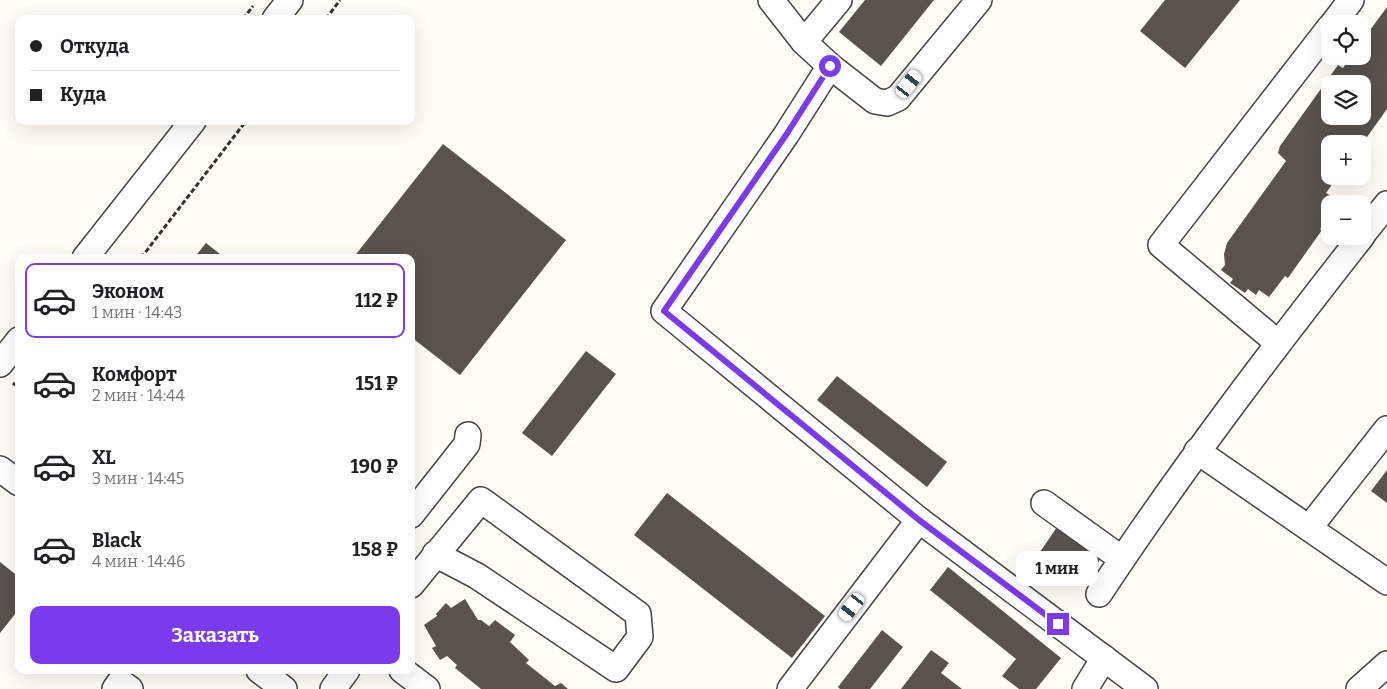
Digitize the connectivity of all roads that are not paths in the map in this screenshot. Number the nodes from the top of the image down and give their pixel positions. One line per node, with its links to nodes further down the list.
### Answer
1 (290, 0): 6 (street)
2 (771, 0): 9 (street)
3 (839, 0): 9 (street)
4 (979, 0): 10 (street)
5 (1351, 0): 7 (street)
6 (278, 15)
7 (1340, 15)
8 (1321, 39): 16 (street)
9 (804, 42): 10 (street)
10 (830, 66): 26 (street)
11 (191, 125): 15 (street)
12 (1387, 204): 13 (street)
13 (1371, 224)
14 (1355, 245): 16 (street)
15 (88, 254)
16 (1278, 343): 21 (street)
17 (15, 345): 18 (street)
18 (0, 364)
19 (468, 434): 25 (street)
20 (1384, 437): 27 (street)
21 (1197, 451): 27 (street); 29 (street)
22 (0, 469): 23 (street)
23 (15, 480)
24 (1044, 503): 29 (street)
25 (415, 510)
26 (919, 520): 33 (street); 43 (street)
27 (1309, 528): 31 (street)
28 (434, 554): 28 (street); 30 (street)
29 (1122, 559): 32 (street)
30 (415, 580)
31 (1387, 582)
32 (1099, 594)
33 (1104, 658): 44 (street); 45 (street)
34 (1387, 664): 46 (street)
35 (266, 674): 38 (street)
36 (344, 674): 41 (street)
37 (407, 674): 42 (street)
38 (284, 684)
39 (115, 689): 40 (street)
40 (130, 689)
41 (333, 689)
42 (427, 689)
43 (790, 689)
44 (1085, 689)
45 (1145, 689)
46 (1359, 689)

